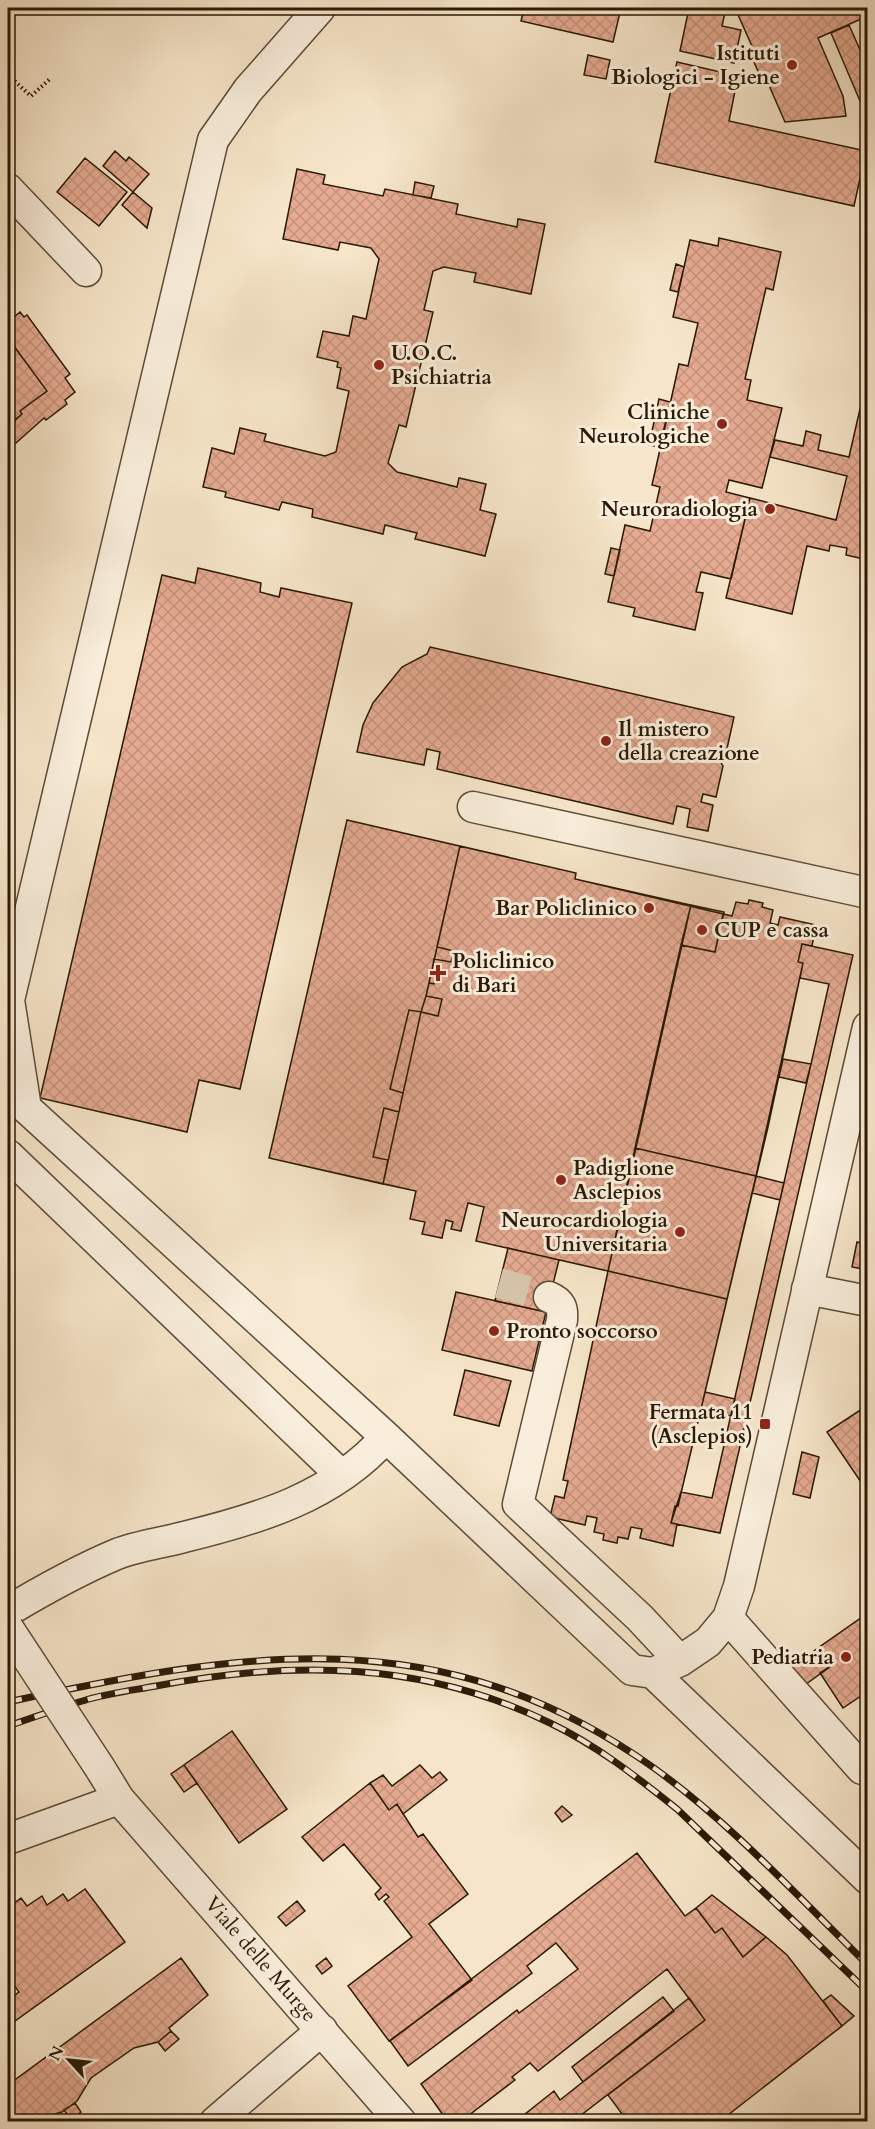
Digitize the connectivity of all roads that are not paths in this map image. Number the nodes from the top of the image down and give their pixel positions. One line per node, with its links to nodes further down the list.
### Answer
1 (320, 8): 11 (street)
2 (8, 189): 3 (street)
3 (86, 271)
4 (473, 807): 5 (street)
5 (867, 893)
6 (867, 1027): 8 (street)
7 (8, 1155): 12 (street)
8 (807, 1289): 10 (street); 14 (street)
9 (549, 1297): 16 (street)
10 (867, 1301)
11 (386, 1437): 12 (street); 17 (street)
12 (341, 1474): 13 (street)
13 (8, 1611)
14 (728, 1618): 16 (street); 18 (street)
15 (8, 1628): 19 (street, Viale delle Murge, bridge)
16 (680, 1661): 17 (street)
17 (653, 1673): 21 (street)
18 (862, 1769)
19 (119, 1798): 20 (street); 22 (street, Viale delle Murge)
20 (8, 1839)
21 (867, 1880)
22 (322, 2030): 23 (street); 24 (street, Viale delle Murge)
23 (215, 2121)
24 (401, 2121)

